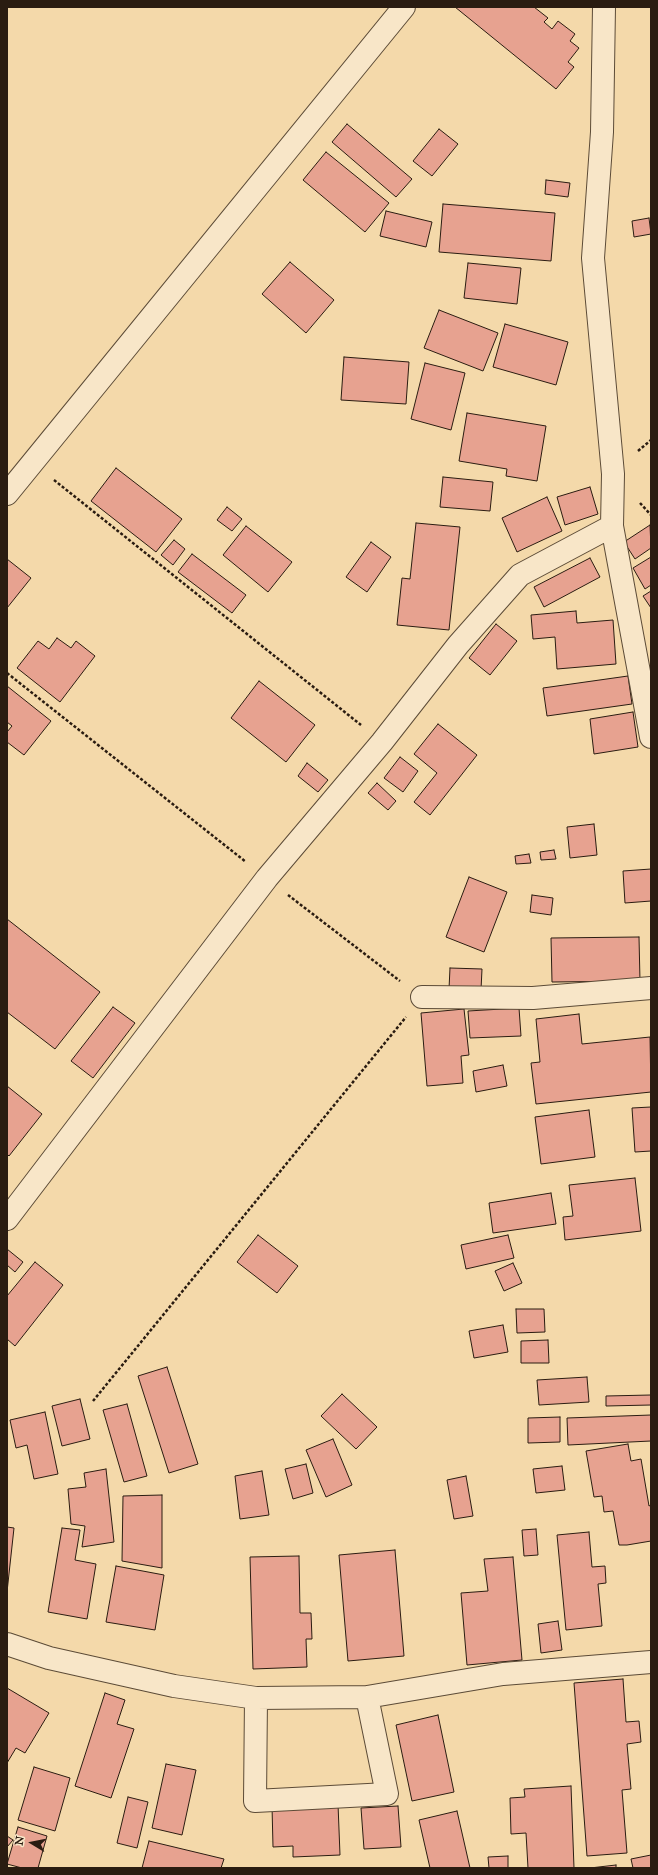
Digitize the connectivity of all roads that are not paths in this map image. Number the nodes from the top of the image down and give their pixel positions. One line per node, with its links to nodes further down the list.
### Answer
1 (404, 7): 3 (street)
2 (604, 7): 4 (street)
3 (7, 494)
4 (612, 526): 5 (street); 8 (street)
5 (651, 737)
6 (651, 988): 7 (street)
7 (422, 998)
8 (7, 1219)
9 (7, 1644): 12 (street)
10 (651, 1662): 11 (street)
11 (367, 1697): 12 (street); 12 (street)
12 (256, 1698)

